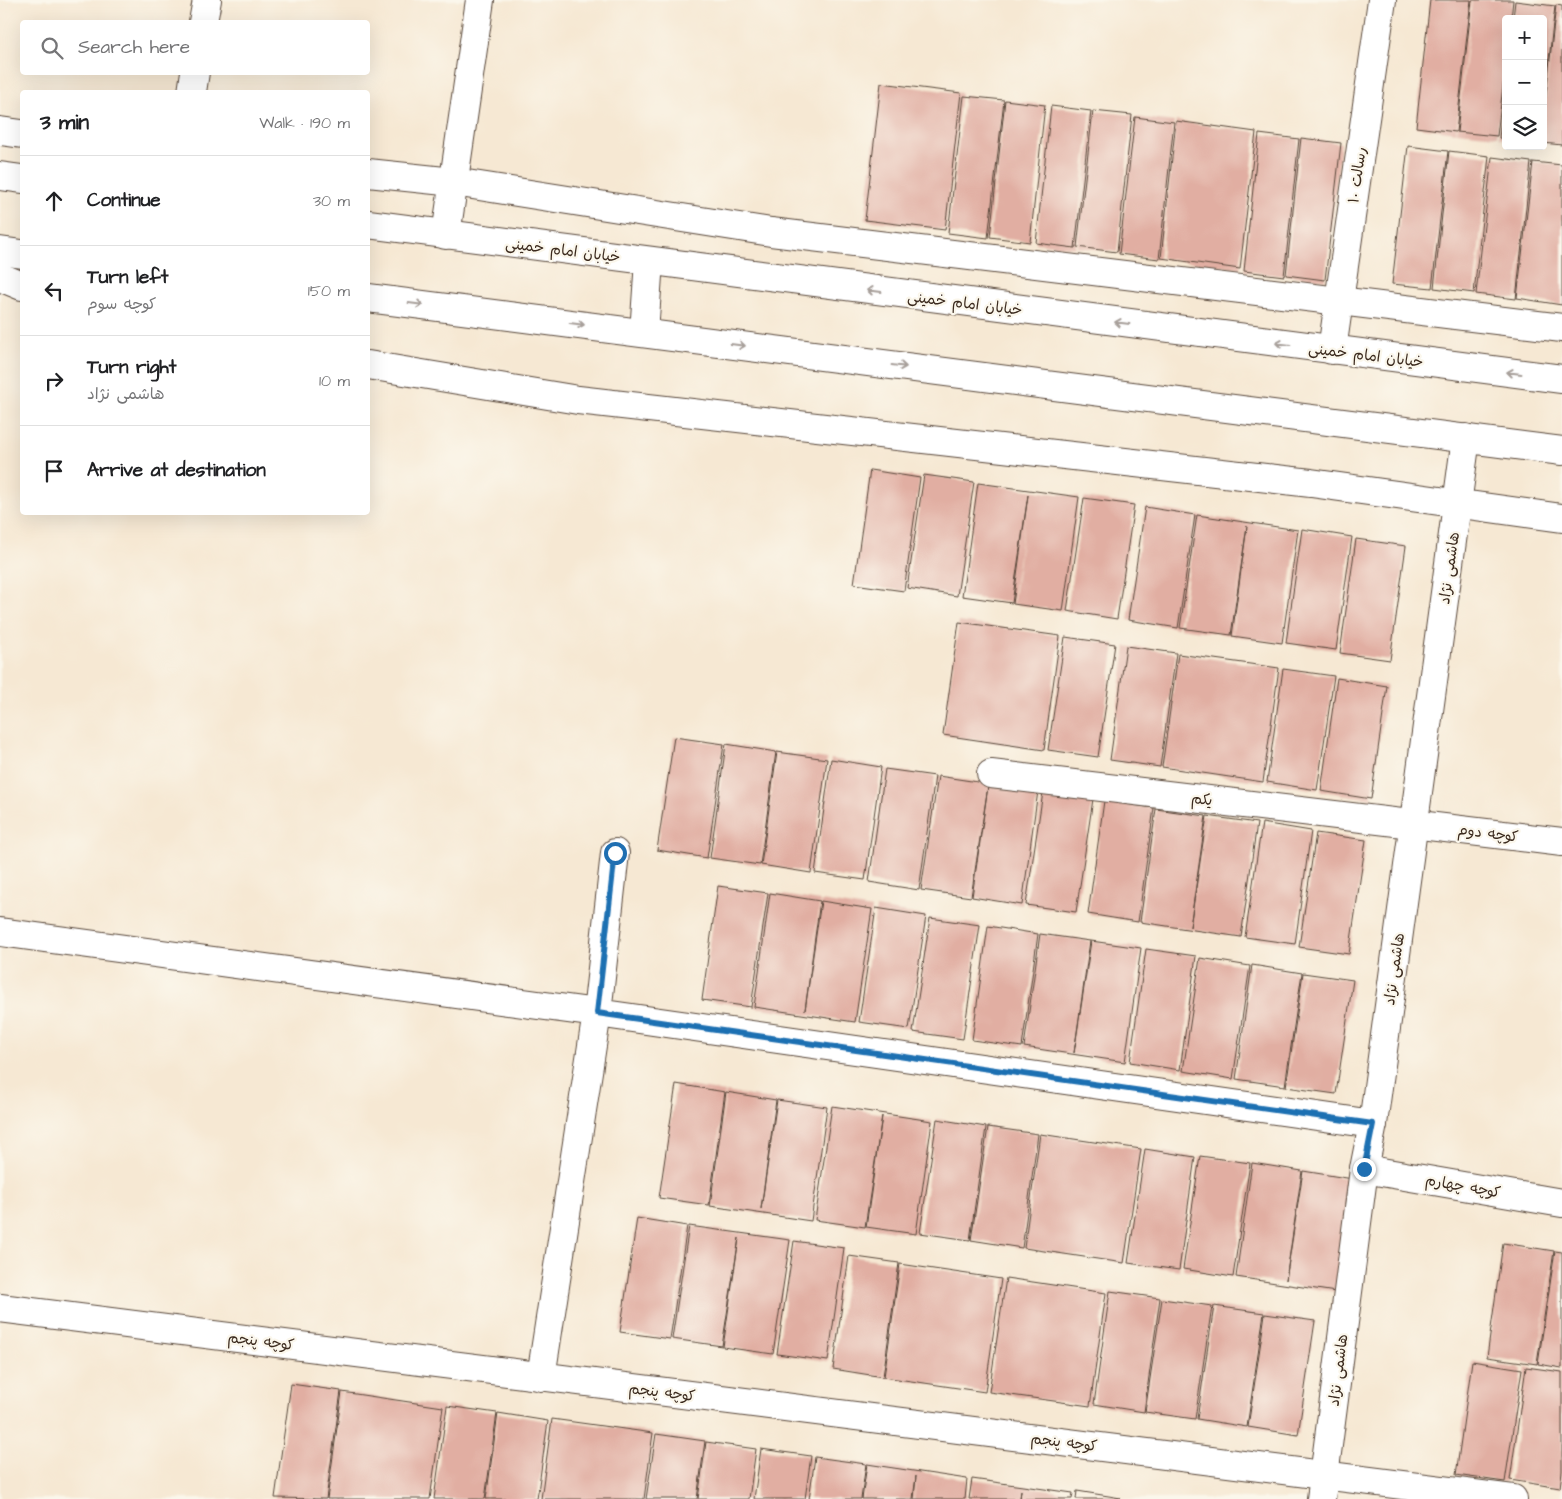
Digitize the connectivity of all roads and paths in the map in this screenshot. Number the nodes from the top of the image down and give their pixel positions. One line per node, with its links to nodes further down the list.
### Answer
1 (207, 0): 4 (street)
2 (480, 0): 12 (street)
3 (1382, 0): 21 (street, رسالت ۱۰)
4 (203, 20)
5 (195, 75): 6 (street)
6 (192, 90)
7 (0, 131): 8 (street)
8 (20, 134)
9 (370, 173): 12 (street)
10 (0, 176): 11 (street)
11 (20, 179)
12 (454, 182): 14 (street); 21 (street)
13 (370, 224): 14 (street, خیابان امام خمینی)
14 (446, 235): 17 (street, خیابان امام خمینی)
15 (0, 251): 16 (street)
16 (20, 254)
17 (649, 262): 23 (street); 24 (street, خیابان امام خمینی, one-way to 17)
18 (0, 277): 19 (street)
19 (20, 285)
20 (370, 298): 23 (street, one-way to 23)
21 (1339, 301): 22 (street); 24 (street, رسالت ۱۰)
22 (1562, 328)
23 (644, 333): 27 (street, one-way to 27)
24 (1332, 350): 26 (street, خیابان امام خمینی, one-way to 24)
25 (370, 365): 29 (street)
26 (1562, 380)
27 (1466, 438): 28 (street); 29 (street, هاشمی نژاد)
28 (1562, 451)
29 (1458, 505): 30 (street); 32 (street, هاشمی نژاد)
30 (1562, 518)
31 (991, 774): 32 (street, یکم)
32 (1414, 825): 33 (street, کوچه دوم); 37 (street, هاشمی نژاد)
33 (1562, 842)
34 (615, 853): 36 (street)
35 (0, 932): 36 (street)
36 (597, 1013): 37 (street); 41 (street)
37 (1373, 1124): 38 (street, هاشمی نژاد)
38 (1364, 1169): 39 (street, کوچه چهارم); 42 (street, هاشمی نژاد)
39 (1562, 1203)
40 (0, 1308): 41 (street, کوچه پنجم)
41 (541, 1377): 42 (street, کوچه پنجم)
42 (1323, 1487): 43 (street, کوچه پنجم)
43 (1513, 1499)

